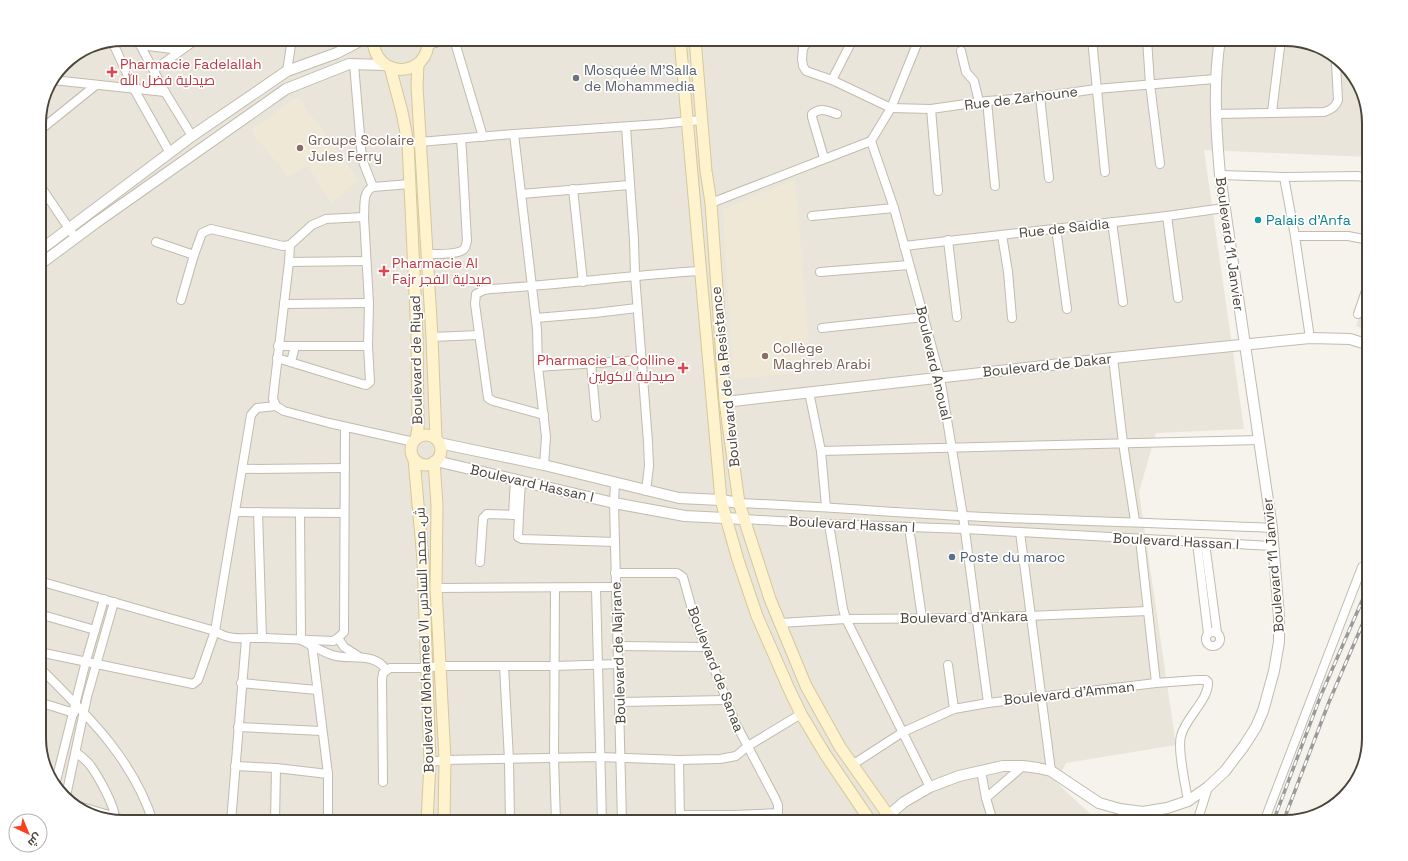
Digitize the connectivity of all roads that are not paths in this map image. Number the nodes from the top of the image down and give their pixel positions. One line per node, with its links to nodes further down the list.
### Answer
1 (114, 46): 32 (street)
2 (141, 46): 25 (street)
3 (160, 46): 19 (street)
4 (186, 46): 19 (street)
5 (291, 46): 26 (street)
6 (350, 46): 26 (street)
7 (374, 46): 23 (main road, Boulevard de Riyad)
8 (428, 46): 22 (main road)
9 (456, 46): 48 (street)
10 (681, 46): 43 (main road, Boulevard de la Resistance)
11 (696, 46): 42 (main road, Boulevard de la Resistance)
12 (805, 46): 28 (street, Rue de Zarhoune)
13 (849, 46): 28 (street)
14 (915, 46): 37 (street)
15 (1093, 46): 33 (street)
16 (1147, 46): 30 (street)
17 (1219, 46): 27 (street, Boulevard 11 Janvier)
18 (1280, 46): 39 (street)
19 (180, 50): 25 (street)
20 (961, 51): 36 (street)
21 (354, 64): 23 (street); 64 (street); 76 (street)
22 (418, 64): 23 (main road); 51 (main road, Boulevard de Riyad)
23 (388, 66): 52 (main road, Boulevard de Riyad)
24 (1336, 66): 39 (street)
25 (154, 70): 34 (street)
26 (287, 71): 47 (street)
27 (1215, 79): 30 (street, Rue de Zarhoune); 41 (street, Boulevard 11 Janvier)
28 (832, 80): 37 (street, Rue de Zarhoune)
29 (59, 81): 31 (street)
30 (1150, 84): 33 (street, Rue de Zarhoune); 55 (street)
31 (96, 85): 32 (street); 44 (street)
32 (134, 89): 34 (street); 53 (street)
33 (1096, 89): 35 (street, Rue de Zarhoune); 56 (street)
34 (165, 92): 47 (street)
35 (1040, 97): 36 (street, Rue de Zarhoune); 60 (street)
36 (983, 102): 38 (street, Rue de Zarhoune); 63 (street)
37 (891, 108): 38 (street, Rue de Zarhoune); 50 (street)
38 (931, 109): 66 (street)
39 (1272, 112): 41 (street)
40 (837, 114): 54 (street)
41 (1216, 114): 57 (street, Boulevard 11 Janvier)
42 (701, 120): 43 (street); 69 (main road, Boulevard de la Resistance)
43 (687, 122): 45 (street); 94 (main road, Boulevard de la Resistance)
44 (46, 125)
45 (626, 127): 46 (street); 62 (street)
46 (514, 134): 48 (street); 67 (street)
47 (192, 136): 53 (street)
48 (483, 136): 49 (street)
49 (460, 139): 51 (street); 88 (street)
50 (871, 141): 54 (street); 70 (street, Boulevard Anoual)
51 (421, 142): 52 (street); 88 (main road, Boulevard de Riyad)
52 (408, 143): 61 (main road, Boulevard de Riyad)
53 (170, 153): 72 (street)
54 (824, 158): 69 (street)
55 (1160, 164)
56 (1104, 172)
57 (1220, 174): 58 (street); 71 (street, Boulevard 11 Janvier)
58 (1284, 177): 59 (street); 81 (street)
59 (1362, 177)
60 (1049, 178)
61 (410, 184): 64 (street); 134 (main road, Boulevard de Riyad)
62 (630, 185): 65 (street); 96 (street)
63 (995, 186)
64 (373, 187): 75 (street)
65 (573, 189): 67 (street); 97 (street)
66 (938, 191)
67 (521, 194): 98 (street)
68 (46, 195): 79 (street)
69 (711, 203): 129 (main road, Boulevard de la Resistance)
70 (894, 208): 73 (street); 86 (street, Boulevard Anoual)
71 (1224, 208): 74 (street, Rue de Saidia); 117 (street, Boulevard 11 Janvier)
72 (91, 212): 76 (street); 79 (street)
73 (812, 216)
74 (1167, 216): 77 (street, Rue de Saidia); 99 (street)
75 (364, 217): 85 (street); 91 (street)
76 (97, 222): 79 (street)
77 (1112, 222): 78 (street, Rue de Saidia); 101 (street)
78 (1056, 228): 80 (street, Rue de Saidia); 106 (street)
79 (72, 234): 87 (street); 90 (street)
80 (1002, 234): 83 (street, Rue de Saidia); 111 (street)
81 (1295, 236): 82 (street); 115 (street)
82 (1362, 239)
83 (948, 240): 86 (street, Rue de Saidia); 109 (street)
84 (156, 242): 89 (street)
85 (290, 245): 89 (street); 92 (street)
86 (904, 246): 93 (street, Boulevard Anoual)
87 (46, 247)
88 (426, 254): 114 (main road, Boulevard de Riyad)
89 (194, 255): 100 (street)
90 (46, 258)
91 (366, 261): 92 (street); 103 (street)
92 (289, 262): 104 (street)
93 (909, 265): 95 (street); 108 (street, Boulevard Anoual)
94 (700, 270): 96 (street); 148 (main road, Boulevard de la Resistance)
95 (820, 272)
96 (635, 275): 97 (street); 105 (street)
97 (584, 282): 98 (street)
98 (531, 286): 110 (street); 113 (street)
99 (1178, 298)
100 (181, 300)
101 (1123, 302)
102 (1362, 302): 107 (street)
103 (369, 303): 104 (street); 120 (street)
104 (284, 304): 118 (street)
105 (638, 308): 110 (street); 123 (street)
106 (1067, 310)
107 (1358, 314)
108 (924, 317): 112 (street); 127 (street, Boulevard Anoual)
109 (957, 317)
110 (536, 318): 126 (street)
111 (1012, 318)
112 (822, 328)
113 (479, 335): 114 (street); 131 (street)
114 (432, 337): 136 (main road, Boulevard de Riyad)
115 (1310, 338): 116 (street, Boulevard de Dakar); 117 (street, Boulevard de Dakar)
116 (1362, 343)
117 (1245, 344): 122 (street, Boulevard de Dakar); 135 (street, Boulevard 11 Janvier)
118 (278, 346): 119 (street); 121 (street)
119 (295, 346): 120 (street); 124 (street)
120 (368, 346): 124 (street)
121 (277, 358): 124 (street); 130 (street)
122 (1113, 358): 127 (street, Boulevard de Dakar); 137 (street)
123 (641, 360): 125 (street); 147 (street)
124 (292, 362)
125 (590, 363): 126 (street); 132 (street)
126 (538, 367): 131 (street)
127 (940, 377): 128 (street, Boulevard de Dakar); 138 (street, Boulevard Anoual)
128 (809, 392): 129 (street, Boulevard de Dakar); 139 (street)
129 (725, 402): 150 (main road, Boulevard de la Resistance)
130 (276, 406): 133 (street); 144 (street)
131 (544, 415): 142 (street)
132 (596, 417)
133 (345, 427): 134 (street); 143 (street)
134 (415, 440): 136 (main road); 140 (main road)
135 (1259, 440): 137 (street); 163 (street, Boulevard 11 Janvier)
136 (437, 441): 141 (main road); 142 (street, Boulevard Hassan I)
137 (1123, 443): 138 (street); 160 (street)
138 (952, 447): 139 (street); 157 (street, Boulevard Anoual)
139 (821, 451): 151 (street)
140 (414, 459): 141 (main road); 209 (main road, Boulevard Mohamed VI ش. محمد السادس)
141 (435, 462): 145 (street, Boulevard Hassan I); 176 (main road, Boulevard Mohamed VI ش. محمد السادس)
142 (544, 465): 146 (street, Boulevard Hassan I)
143 (345, 468): 144 (street); 155 (street)
144 (242, 469): 152 (street)
145 (518, 479): 149 (street, Boulevard Hassan I); 156 (street)
146 (615, 483): 147 (street, Boulevard Hassan I); 149 (street, Boulevard de Najrane)
147 (646, 491): 148 (street, Boulevard Hassan I)
148 (721, 500): 150 (street, Boulevard Hassan I); 158 (main road, Boulevard de la Resistance)
149 (614, 503): 158 (street, Boulevard Hassan I); 167 (street, Boulevard de Najrane)
150 (739, 503): 151 (street, Boulevard Hassan I); 159 (main road, Boulevard de la Resistance)
151 (826, 507): 157 (street, Boulevard Hassan I)
152 (235, 512): 153 (street); 191 (street)
153 (258, 512): 154 (street); 192 (street)
154 (300, 513): 155 (street); 195 (street)
155 (344, 513): 193 (street)
156 (516, 515): 167 (street); 171 (street)
157 (963, 516): 160 (street, Boulevard Hassan I); 164 (street, Boulevard Anoual)
158 (726, 517): 159 (street, Boulevard Hassan I); 224 (main road, Boulevard de la Resistance)
159 (744, 519): 161 (street, Boulevard Hassan I); 189 (main road, Boulevard de la Resistance)
160 (1135, 521): 163 (street, Boulevard Hassan I)
161 (829, 524): 162 (street, Boulevard Hassan I); 188 (street)
162 (909, 527): 164 (street, Boulevard Hassan I); 186 (street)
163 (1272, 528): 170 (street, Boulevard 11 Janvier)
164 (965, 529): 165 (street, Boulevard Hassan I); 187 (street, Boulevard Anoual)
165 (1020, 532): 166 (street, Boulevard Hassan I); 184 (street)
166 (1140, 539): 168 (street, Boulevard Hassan I); 183 (street)
167 (615, 542): 173 (street, Boulevard de Najrane)
168 (1196, 542): 169 (street, Boulevard Hassan I); 182 (street)
169 (1206, 543): 170 (street, Boulevard Hassan I); 180 (street)
170 (1274, 546): 247 (street, Boulevard 11 Janvier)
171 (480, 562)
172 (1362, 567): 272 (street)
173 (616, 573): 175 (street, Boulevard de Najrane); 198 (street, Boulevard de Sanaa)
174 (46, 583): 179 (street)
175 (616, 587): 178 (street); 197 (street, Boulevard de Najrane)
176 (436, 588): 177 (street); 206 (main road, Boulevard Mohamed VI ش. محمد السادس)
177 (554, 588): 178 (street); 208 (street)
178 (596, 588): 203 (street)
179 (104, 599): 181 (street); 190 (street)
180 (1213, 601): 182 (street); 182 (street)
181 (114, 602): 191 (street); 202 (street)
182 (1204, 602)
183 (1148, 610): 184 (street, Boulevard d'Ankara); 212 (street)
184 (1030, 615): 187 (street, Boulevard d'Ankara); 215 (street)
185 (46, 616): 190 (street)
186 (922, 618): 187 (street, Boulevard d'Ankara); 188 (street, Boulevard d'Ankara)
187 (976, 618): 219 (street, Boulevard Anoual)
188 (846, 619): 189 (street, Boulevard d'Ankara); 227 (street)
189 (780, 623): 237 (main road, Boulevard de la Resistance)
190 (95, 630): 201 (street)
191 (215, 631): 194 (street); 202 (street)
192 (262, 638): 194 (street); 195 (street)
193 (338, 638): 195 (street); 200 (street)
194 (246, 639): 213 (street)
195 (301, 640): 196 (street)
196 (312, 645): 200 (street); 214 (street)
197 (618, 646): 198 (street); 204 (street, Boulevard de Najrane)
198 (706, 647): 216 (street, Boulevard de Sanaa)
199 (46, 653): 201 (street)
200 (358, 656): 210 (street)
201 (86, 661): 202 (street); 218 (street)
202 (96, 663): 222 (street)
203 (599, 664): 204 (street); 208 (street); 231 (street)
204 (619, 664): 217 (street, Boulevard de Najrane)
205 (948, 665): 221 (street)
206 (440, 666): 207 (street); 209 (street); 233 (main road, Boulevard Mohamed VI ش. محمد السادس)
207 (504, 666): 208 (street); 234 (street)
208 (554, 666): 230 (street)
209 (426, 668): 210 (street); 236 (main road, Boulevard Mohamed VI ش. محمد السادس)
210 (386, 670): 245 (street)
211 (46, 674): 218 (street)
212 (1156, 682): 215 (street, Boulevard d'Amman); 250 (street, Boulevard d'Amman)
213 (242, 683): 214 (street); 225 (street)
214 (317, 690): 226 (street)
215 (1042, 697): 219 (street, Boulevard d'Amman); 242 (street)
216 (726, 700): 217 (street); 228 (street, Boulevard de Sanaa)
217 (620, 702): 232 (street, Boulevard de Najrane)
218 (76, 703): 222 (street); 223 (street)
219 (988, 703): 221 (street, Boulevard d'Amman)
220 (46, 704): 223 (street)
221 (954, 709): 227 (street, Boulevard d'Amman)
222 (84, 712): 229 (street); 253 (street)
223 (74, 713): 244 (street)
224 (801, 714): 228 (street); 265 (main road, Boulevard de la Resistance)
225 (238, 727): 226 (street); 238 (street)
226 (322, 731): 243 (street)
227 (903, 732): 237 (street, Boulevard d'Amman); 246 (street)
228 (748, 746): 235 (street); 251 (street, Boulevard de Sanaa)
229 (76, 752): 248 (street); 252 (street)
230 (554, 758): 231 (street); 234 (street); 260 (street)
231 (600, 758): 232 (street); 261 (street)
232 (621, 758): 235 (street); 262 (street, Boulevard de Najrane)
233 (445, 760): 234 (street); 236 (street); 258 (main road, Boulevard Mohamed VI ش. محمد السادس)
234 (509, 760): 259 (street)
235 (679, 760): 263 (street)
236 (430, 762): 257 (main road, Boulevard Mohamed VI ش. محمد السادس)
237 (852, 765): 266 (main road, Boulevard de la Resistance)
238 (235, 766): 240 (street); 254 (street)
239 (1023, 766): 241 (street, Boulevard 11 Janvier); 242 (street, Boulevard 11 Janvier); 249 (street)
240 (276, 768): 243 (street); 255 (street)
241 (981, 771): 246 (street, Boulevard 11 Janvier); 249 (street)
242 (1051, 771): 269 (street, Boulevard 11 Janvier)
243 (328, 774): 256 (street)
244 (57, 778)
245 (383, 782)
246 (930, 787): 267 (street, Boulevard 11 Janvier)
247 (1208, 787): 250 (street, Boulevard 11 Janvier); 271 (street)
248 (67, 790)
249 (986, 798): 268 (street)
250 (1188, 801): 270 (street, Boulevard 11 Janvier)
251 (778, 813): 264 (street)
252 (115, 814)
253 (151, 815)
254 (232, 815)
255 (275, 815)
256 (328, 815)
257 (427, 815)
258 (444, 815)
259 (510, 815)
260 (556, 815)
261 (602, 815)
262 (622, 815)
263 (680, 815)
264 (734, 815)
265 (867, 815)
266 (884, 815)
267 (892, 815)
268 (991, 815)
269 (1136, 815)
270 (1147, 815)
271 (1199, 815)
272 (1267, 815)

